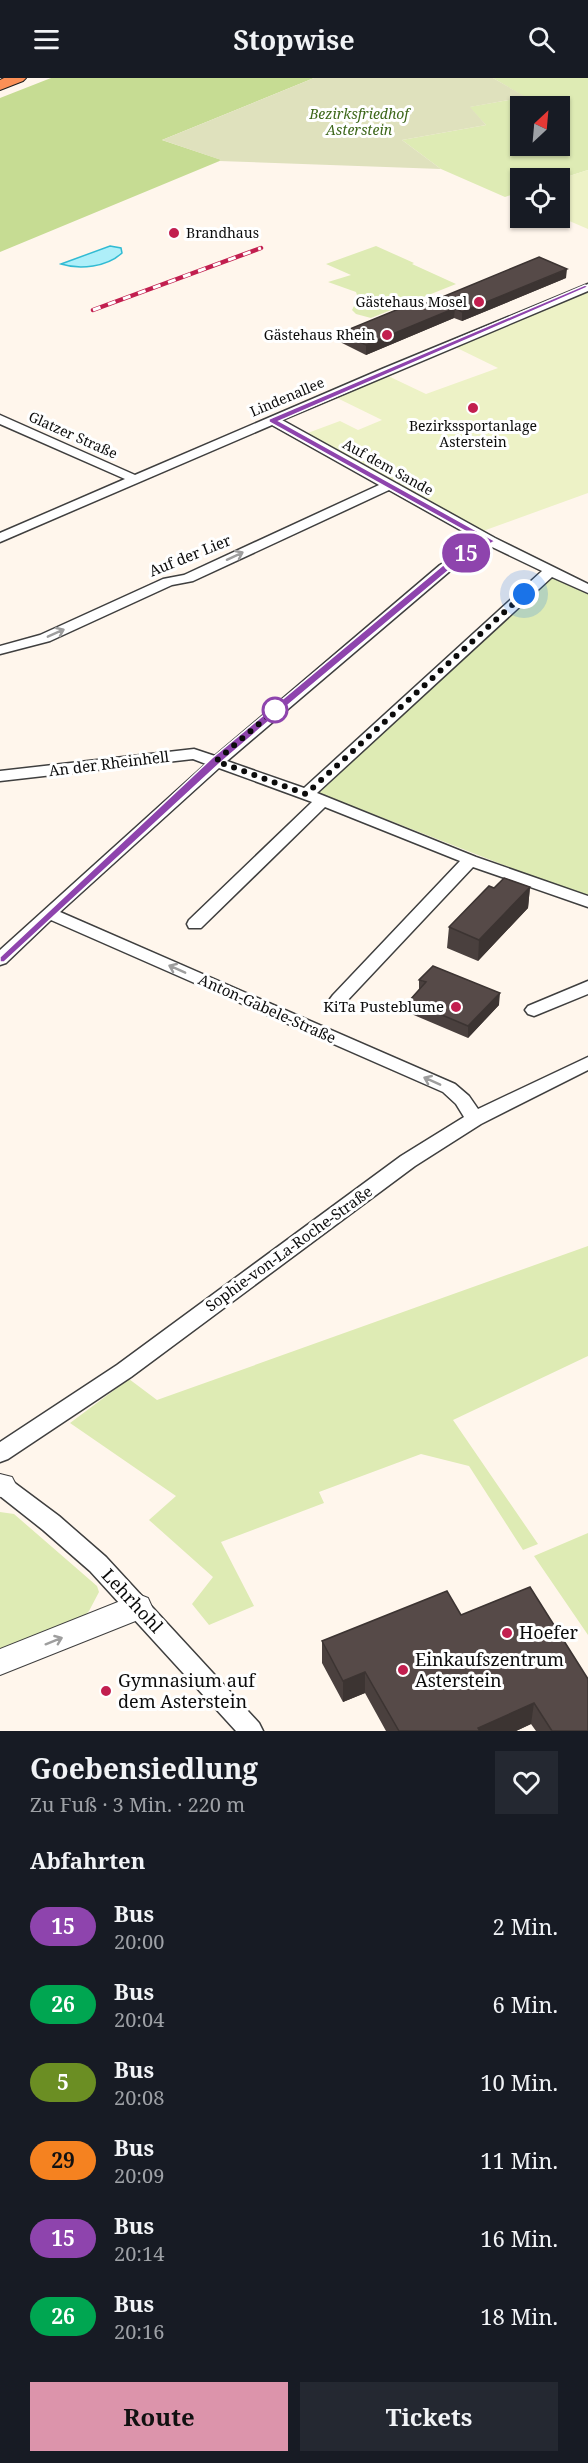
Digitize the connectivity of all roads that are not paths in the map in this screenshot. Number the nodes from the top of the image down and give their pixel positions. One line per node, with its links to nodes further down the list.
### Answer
1 (5, 78): 3 (highway)
2 (18, 78): 4 (highway)
3 (0, 80)
4 (0, 85)
5 (588, 287): 7 (street, Lindenallee)
6 (0, 418): 8 (street, Glatzer Straße)
7 (272, 420): 8 (street, Lindenallee); 9 (street, Auf dem Sande)
8 (134, 479): 10 (street, Lindenallee)
9 (389, 485): 11 (street, Auf dem Sande); 14 (street, Auf der Lier, one-way to 9)
10 (3, 534)
11 (490, 541): 12 (street, Auf dem Sande); 15 (street)
12 (550, 571): 13 (street, Auf dem Sande); 17 (street)
13 (588, 589)
14 (0, 650)
15 (216, 761): 16 (street, An der Rheinhell); 17 (street, An der Rheinhell); 21 (street)
16 (0, 776)
17 (306, 794): 18 (street, An der Rheinhell)
18 (322, 801): 19 (street, An der Rheinhell); 22 (street)
19 (470, 860): 20 (street, An der Rheinhell); 25 (street)
20 (588, 902)
21 (49, 913): 23 (street); 28 (street, Anton-Gabele-Straße, one-way to 21)
22 (195, 924)
23 (0, 960)
24 (588, 987): 26 (street)
25 (339, 999)
26 (534, 1010)
27 (588, 1063): 28 (street, Sophie-von-La-Roche-Straße)
28 (474, 1119): 29 (street, Sophie-von-La-Roche-Straße)
29 (0, 1453)
30 (1, 1485): 31 (street, Lehrhohl)
31 (138, 1607): 32 (street, one-way to 31); 33 (street, Lehrhohl)
32 (0, 1662)
33 (251, 1731)

